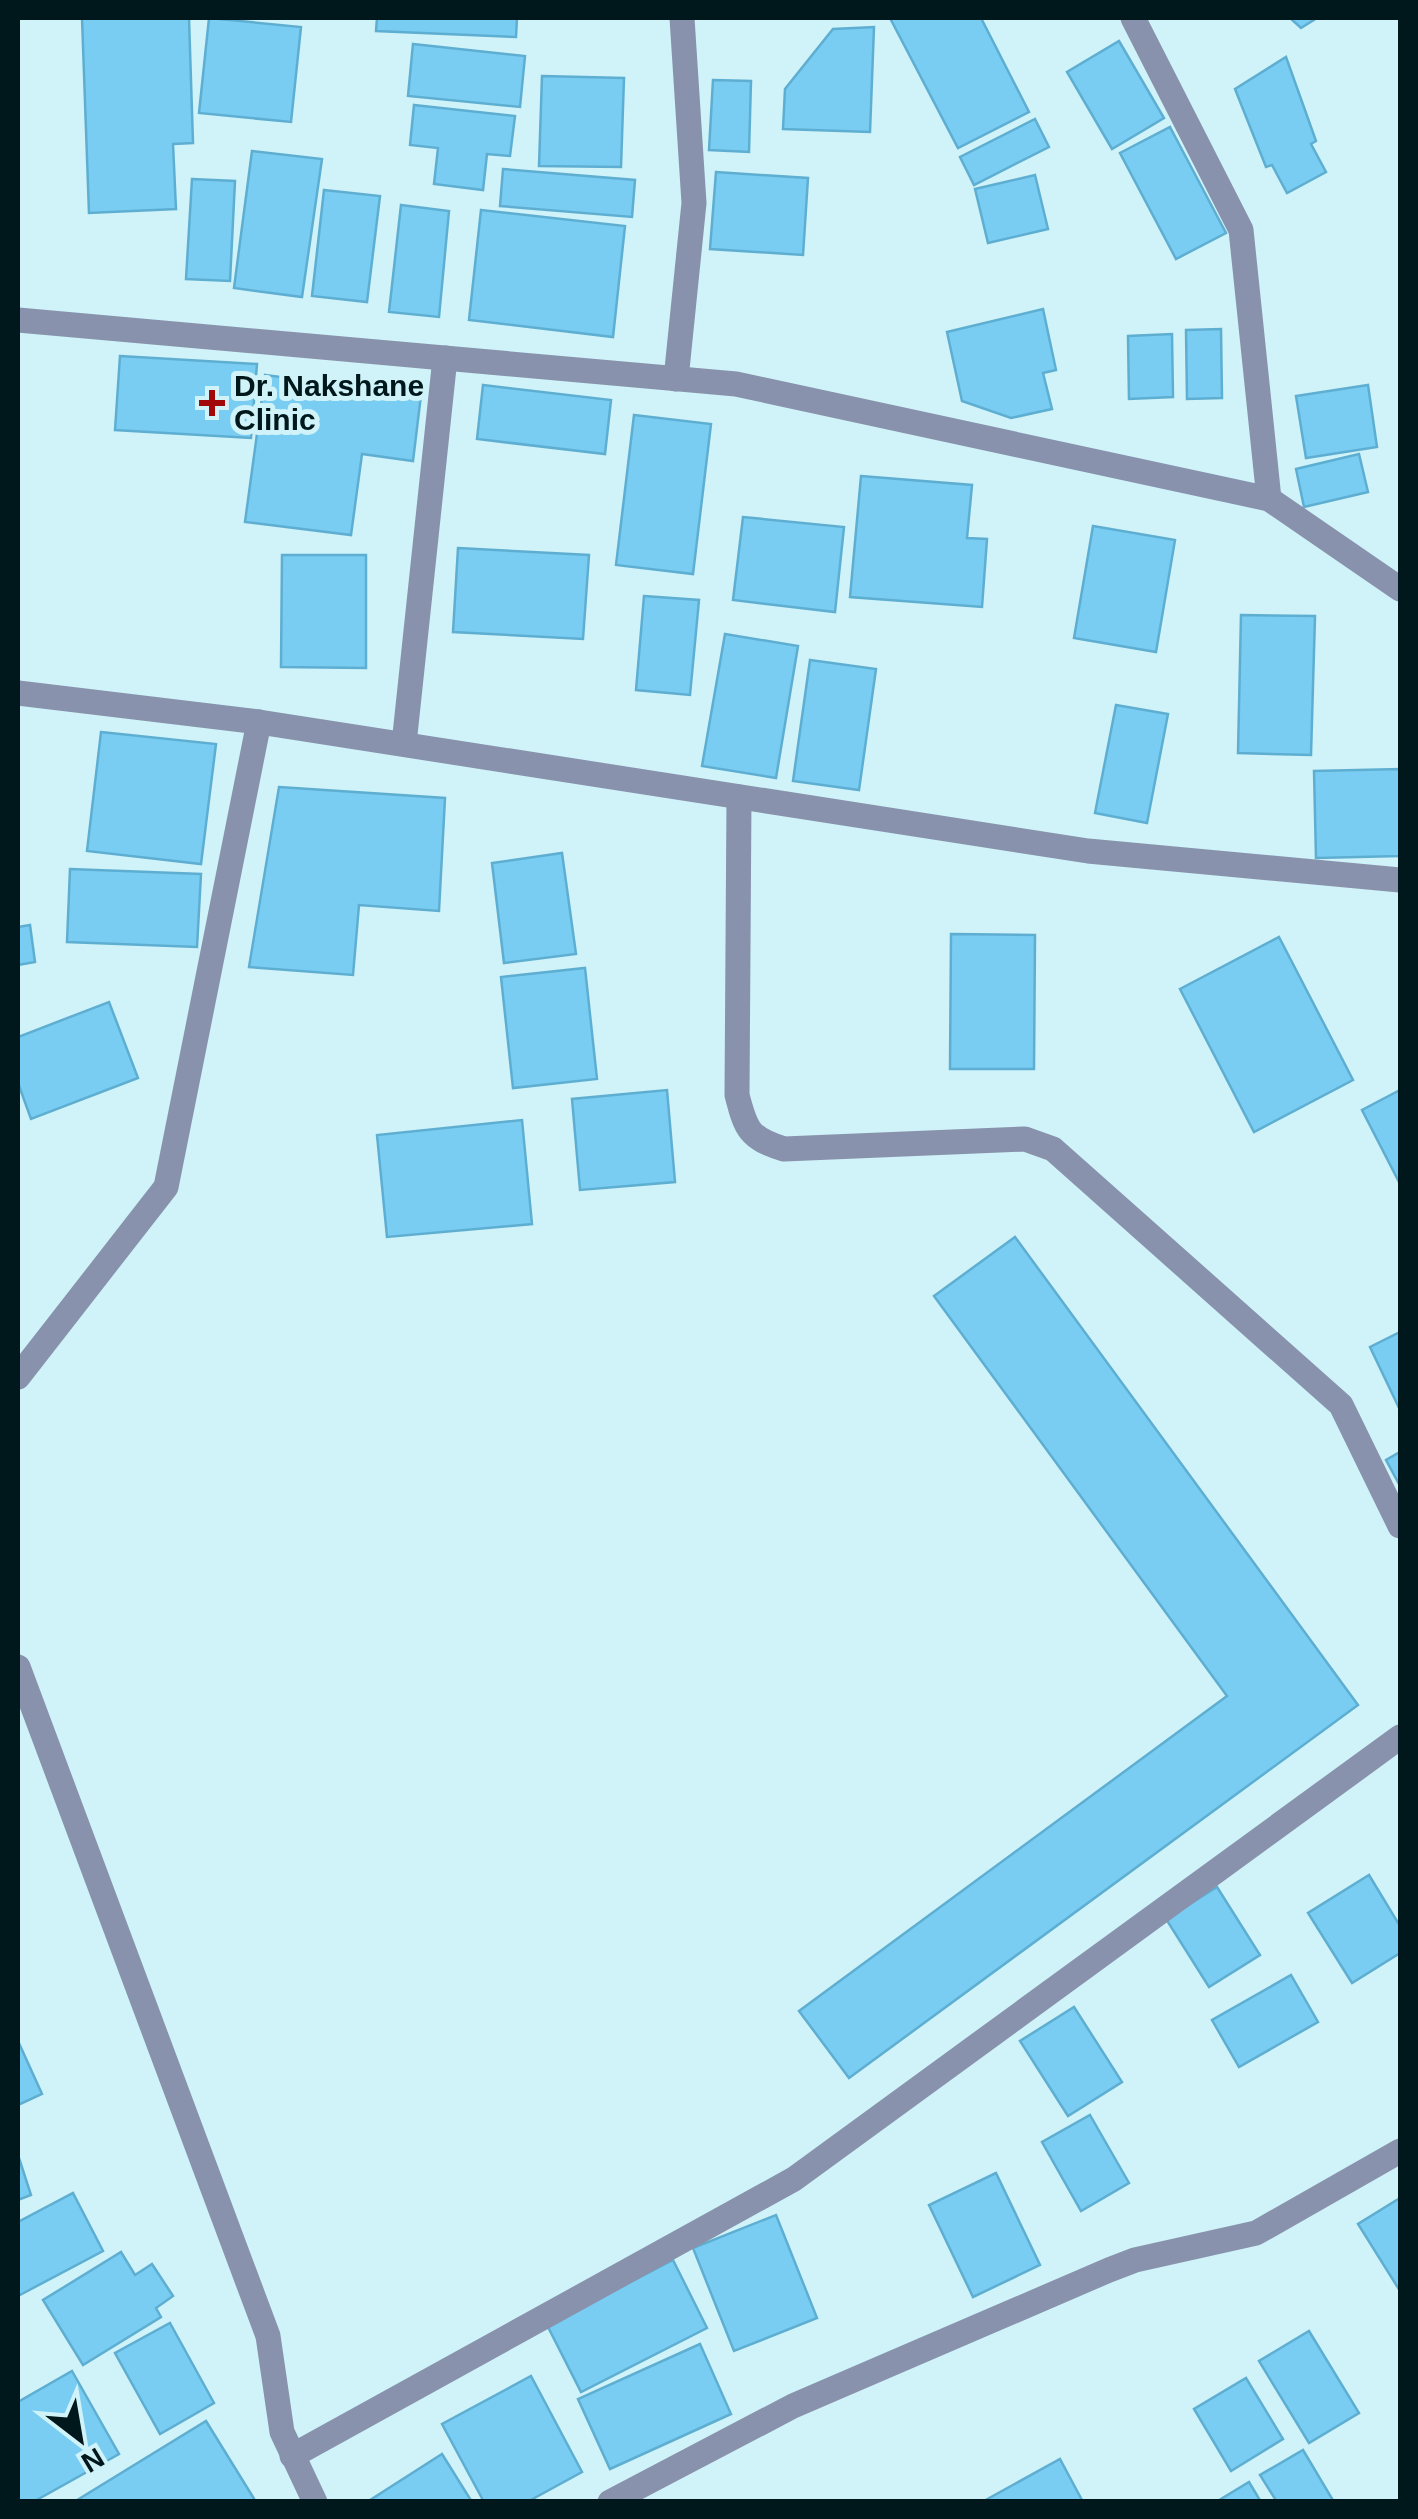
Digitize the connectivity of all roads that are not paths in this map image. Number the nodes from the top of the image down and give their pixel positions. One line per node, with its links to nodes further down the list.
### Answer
1 (682, 18): 5 (street)
2 (1133, 18): 6 (street)
3 (18, 320): 4 (street)
4 (445, 358): 5 (street); 10 (street)
5 (676, 379): 6 (street)
6 (1269, 499): 7 (street)
7 (1400, 590)
8 (18, 694): 9 (street)
9 (260, 722): 10 (street); 13 (street)
10 (404, 744): 11 (street)
11 (739, 796): 12 (street); 14 (street)
12 (1400, 880)
13 (18, 1376)
14 (1400, 1526)
15 (18, 1667): 18 (street)
16 (1400, 1738): 18 (street)
17 (1400, 2151): 20 (street)
18 (292, 2456): 19 (street)
19 (315, 2502)
20 (610, 2502)

